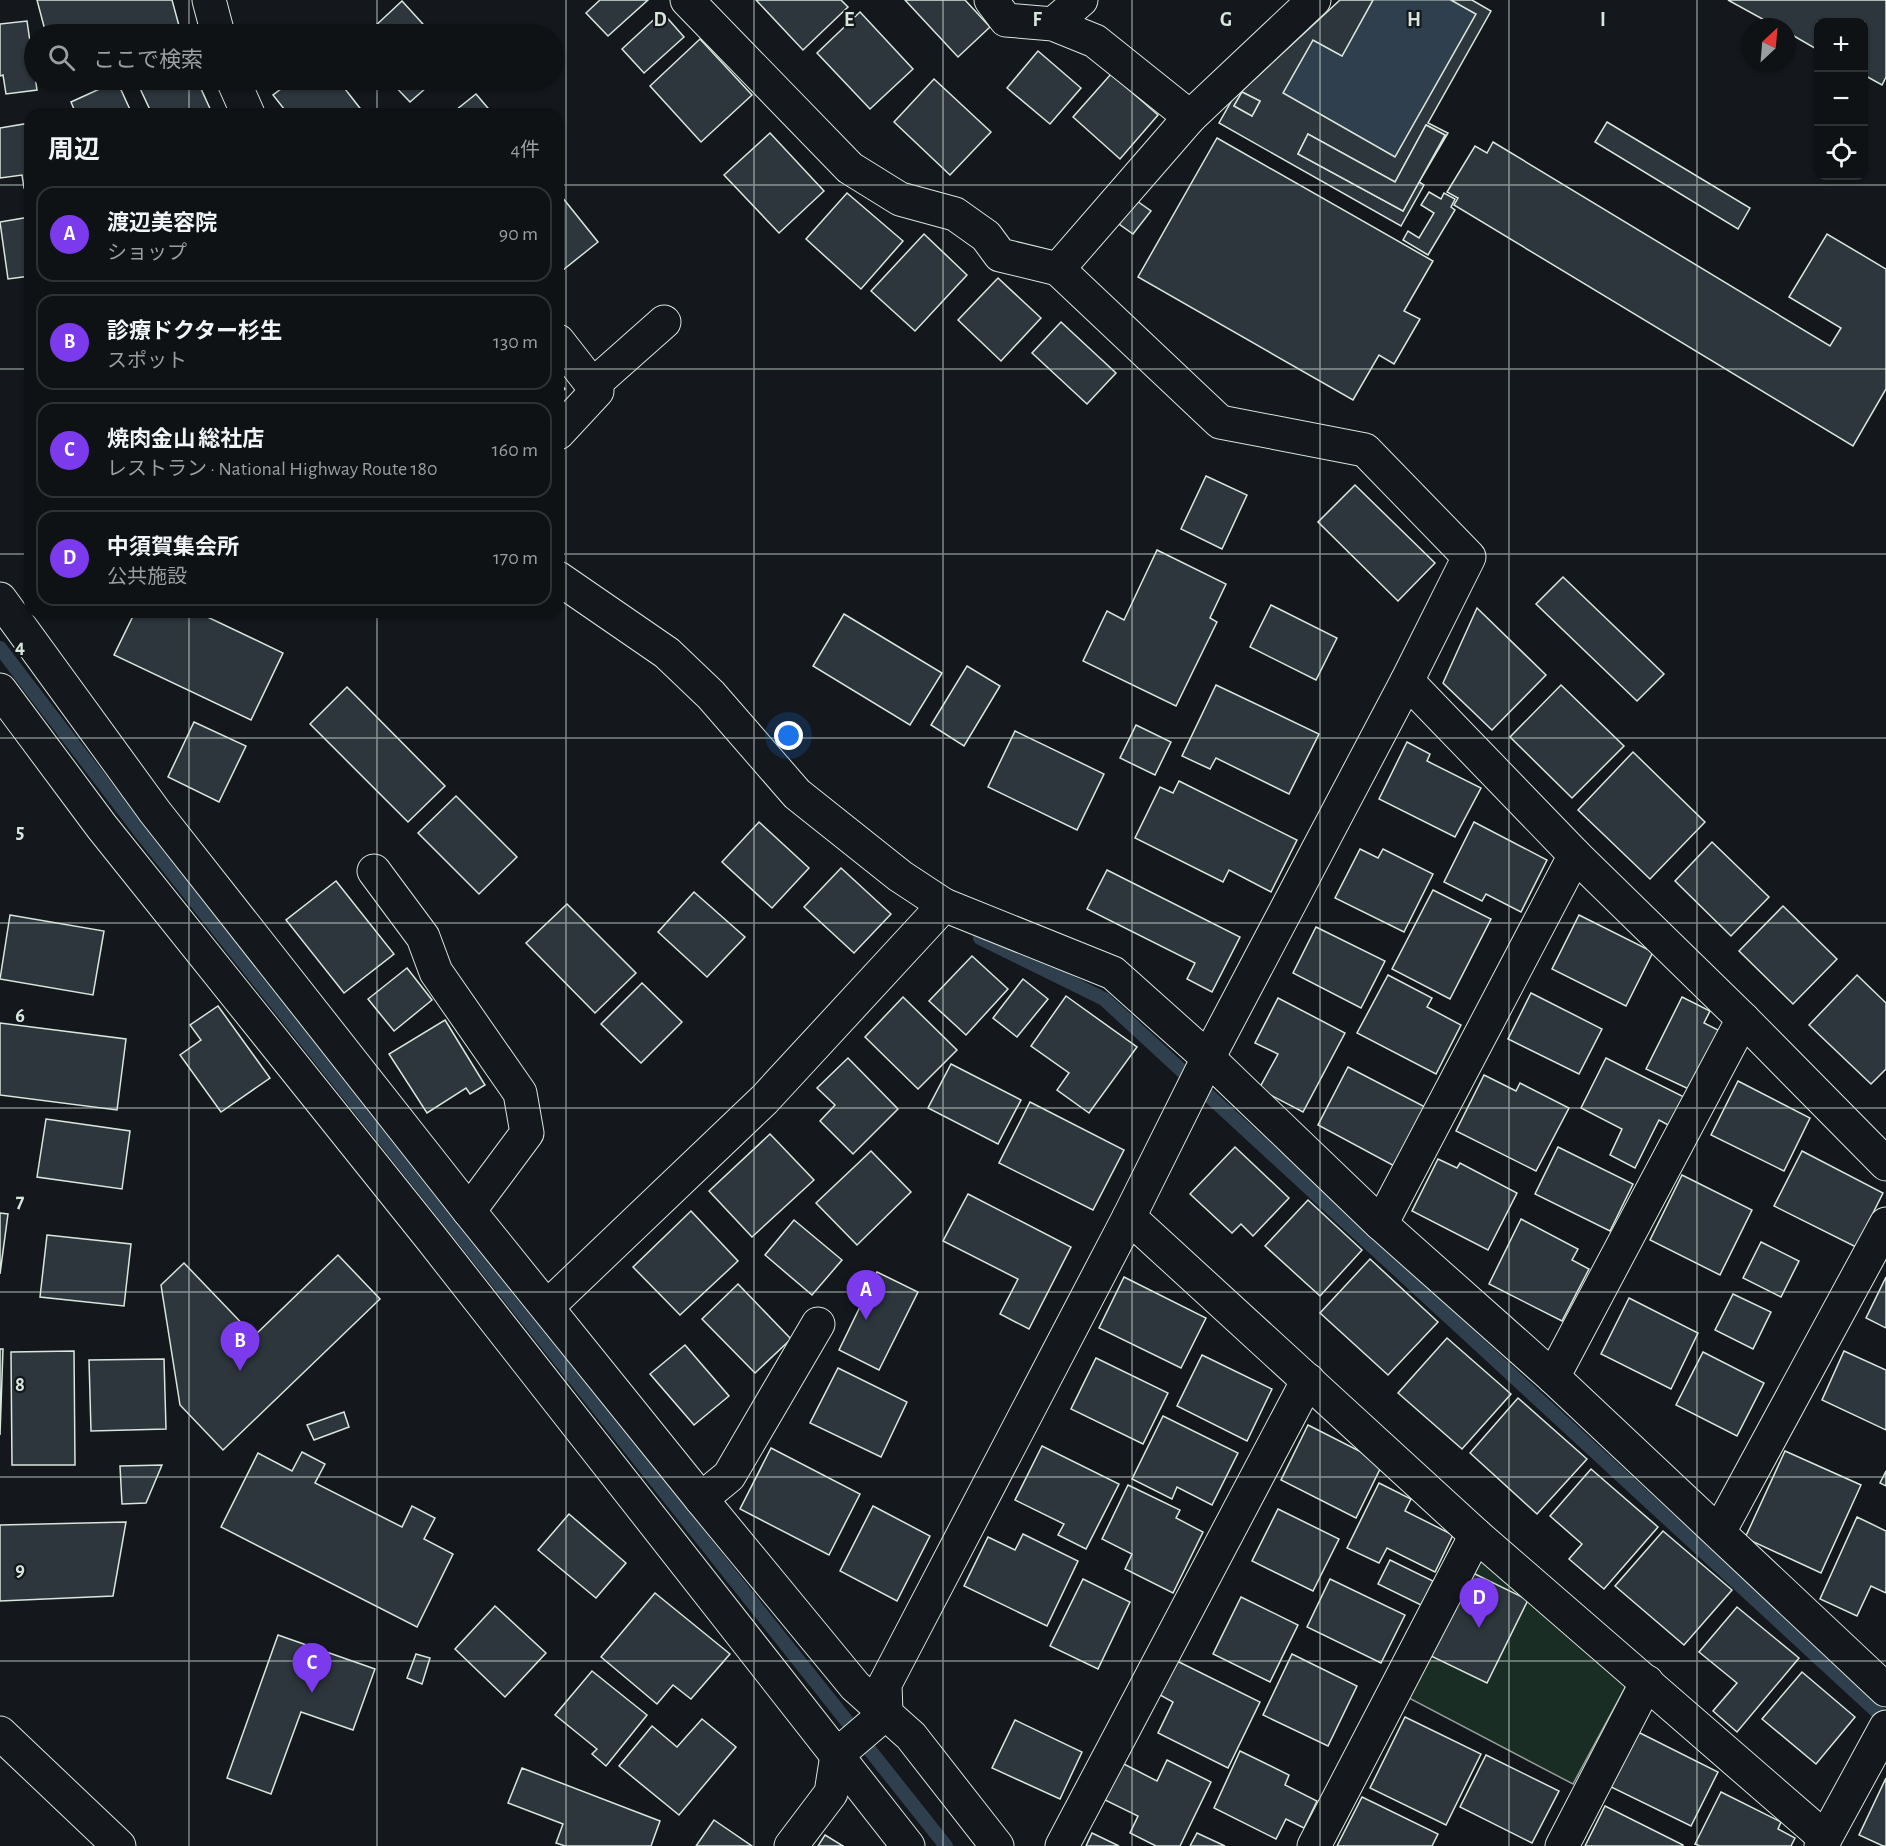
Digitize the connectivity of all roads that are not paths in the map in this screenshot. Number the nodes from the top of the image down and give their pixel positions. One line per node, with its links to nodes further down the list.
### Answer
1 (209, 0): 6 (main road)
2 (687, 0): 11 (main road)
3 (991, 0): 7 (main road)
4 (1081, 0): 7 (main road)
5 (1314, 0): 10 (main road)
6 (215, 24)
7 (1053, 24): 10 (main road)
8 (237, 90): 9 (main road)
9 (245, 108)
10 (1190, 117): 11 (main road)
11 (1058, 269): 18 (main road)
12 (664, 322): 14 (main road)
13 (564, 349): 14 (main road)
14 (593, 385): 15 (main road)
15 (564, 427)
16 (564, 582): 22 (main road)
17 (0, 599): 26 (main road)
18 (1407, 681): 20 (main road); 24 (main road)
19 (0, 690): 41 (main road)
20 (1575, 855): 23 (main road); 28 (main road)
21 (374, 871): 26 (main road)
22 (944, 905): 24 (main road); 30 (main road)
23 (1743, 1019): 25 (main road); 32 (main road)
24 (1208, 1058): 27 (main road); 28 (main road)
25 (1886, 1164)
26 (469, 1211): 30 (main road)
27 (1130, 1217): 33 (main road); 41 (main road)
28 (1381, 1224): 32 (main road)
29 (1886, 1224): 35 (main road)
30 (547, 1307): 34 (main road)
31 (818, 1324): 34 (main road)
32 (1553, 1377): 35 (main road)
33 (1308, 1380): 36 (main road); 47 (main road)
34 (701, 1499): 41 (main road)
35 (1719, 1532): 38 (main road)
36 (1476, 1535): 37 (main road); 48 (main road)
37 (1647, 1682): 42 (main road); 49 (main road)
38 (1886, 1689)
39 (0, 1733): 43 (main road)
40 (1883, 1733): 42 (main road)
41 (859, 1736): 44 (main road); 45 (main road); 46 (main road)
42 (1823, 1842)
43 (119, 1846)
44 (791, 1846)
45 (908, 1846)
46 (997, 1846)
47 (1062, 1846)
48 (1314, 1846)
49 (1562, 1846)

